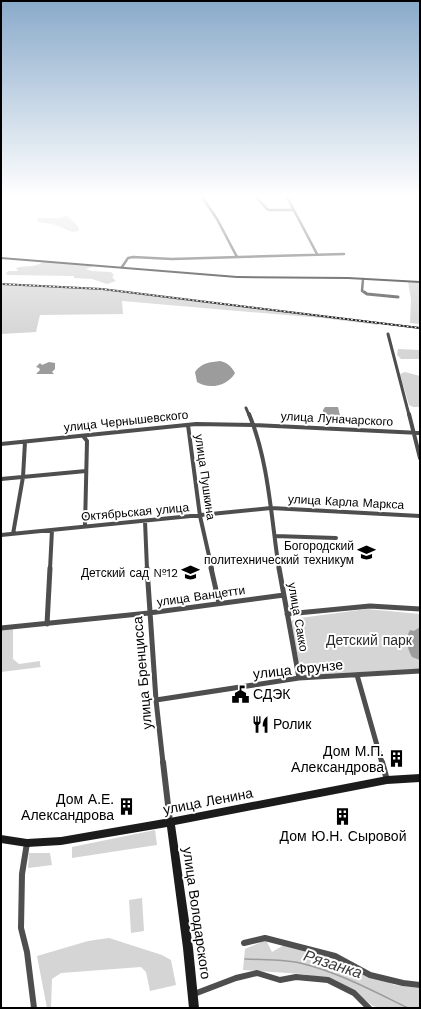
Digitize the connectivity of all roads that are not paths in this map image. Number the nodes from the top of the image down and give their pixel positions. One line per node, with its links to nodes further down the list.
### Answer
1 (230, 244): 5 (street)
2 (312, 244): 3 (street)
3 (317, 254): 4 (street); 5 (street)
4 (344, 254)
5 (237, 257): 7 (street)
6 (1, 258): 7 (street)
7 (123, 266): 8 (street)
8 (363, 279): 9 (street); 10 (street)
9 (420, 282)
10 (398, 298)
11 (388, 334): 15 (street)
12 (246, 408): 14 (street, улица Сакко)
13 (188, 425): 14 (street, улица Чернышевского); 17 (street, улица Чернышевского); 25 (street, улица Пушкина)
14 (254, 425): 15 (street, улица Луначарского); 24 (street, улица Сакко)
15 (414, 433): 16 (street, улица Луначарского); 20 (street)
16 (420, 433)
17 (83, 436): 18 (street, улица Чернышевского); 21 (street)
18 (25, 442): 19 (street, улица Чернышевского); 22 (street)
19 (1, 444)
20 (420, 458)
21 (86, 472): 22 (street); 28 (street)
22 (23, 477): 23 (street); 30 (street)
23 (1, 479)
24 (271, 508): 25 (street, Октябрьская улица); 26 (street, улица Карла Маркса); 32 (street, улица Сакко)
25 (200, 516): 27 (street, Октябрьская улица); 35 (street, улица Пушкина)
26 (420, 516)
27 (144, 521): 28 (street, Октябрьская улица); 37 (street, улица Бренцисса)
28 (84, 526): 29 (street, Октябрьская улица)
29 (52, 530): 30 (street, Октябрьская улица); 39 (street)
30 (13, 534): 31 (street, Октябрьская улица)
31 (1, 535)
32 (274, 536): 33 (street); 34 (street, улица Сакко)
33 (336, 538)
34 (284, 595): 35 (street, улица Ванцетти); 38 (street, улица Сакко)
35 (219, 603): 37 (street, улица Ванцетти)
36 (420, 609): 38 (street)
37 (149, 613): 39 (street, улица Ванцетти); 44 (street, улица Бренцисса)
38 (287, 614): 43 (street, улица Сакко)
39 (47, 624): 40 (street, улица Ванцетти)
40 (1, 628)
41 (420, 671): 42 (street, улица Фрунзе)
42 (357, 675): 43 (street, улица Фрунзе); 46 (street)
43 (299, 678): 44 (street, улица Фрунзе)
44 (156, 700): 47 (street, улица Бренцисса)
45 (420, 778): 46 (street, улица Ленина)
46 (387, 780): 47 (street, улица Ленина)
47 (170, 822): 49 (street, улица Ленина); 52 (street, улица Володарского)
48 (1, 839): 49 (street, улица Ленина)
49 (27, 843): 53 (street)
50 (244, 943): 51 (street)
51 (420, 985)
52 (194, 994): 54 (street, улица Володарского); 55 (street)
53 (34, 1008)
54 (194, 1008)
55 (369, 1008)

